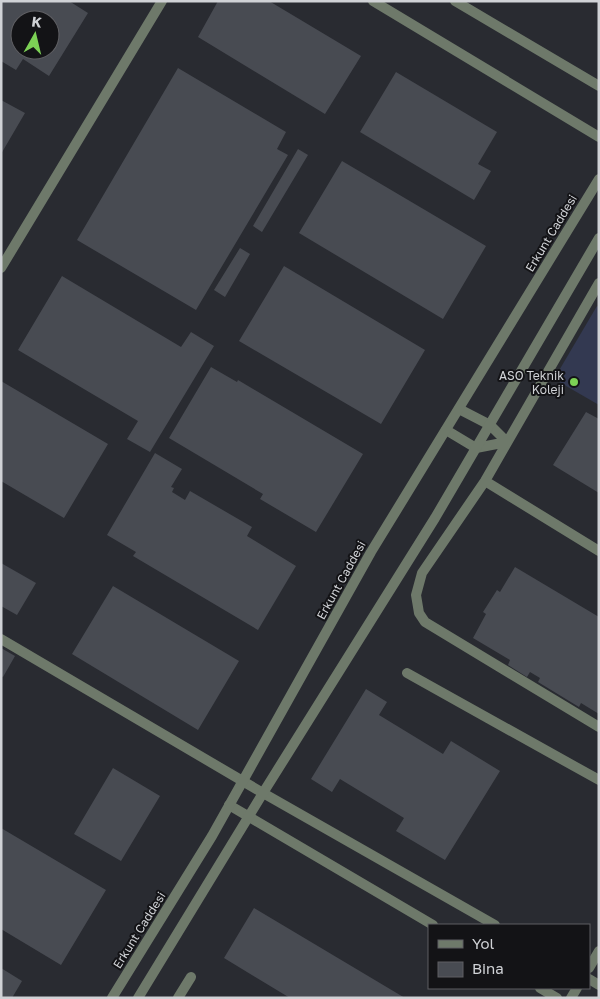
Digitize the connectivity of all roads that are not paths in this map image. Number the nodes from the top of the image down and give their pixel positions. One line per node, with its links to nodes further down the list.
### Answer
1 (162, 1): 8 (street)
2 (373, 1): 5 (street)
3 (455, 1): 4 (street)
4 (599, 86)
5 (599, 137)
6 (599, 179): 10 (street, Erkunt Caddesi)
7 (599, 238): 11 (street)
8 (1, 268)
9 (599, 283): 13 (street)
10 (459, 409): 11 (street); 12 (street, Erkunt Caddesi)
11 (490, 425): 13 (street); 14 (street)
12 (446, 430): 14 (street); 21 (street, Erkunt Caddesi)
13 (507, 442): 14 (street); 15 (street)
14 (476, 448): 22 (street)
15 (485, 481): 16 (street); 19 (street)
16 (599, 551)
17 (1, 639): 21 (street)
18 (407, 673): 20 (street)
19 (599, 727)
20 (599, 780)
21 (243, 781): 22 (street); 23 (street, Erkunt Caddesi)
22 (262, 793): 24 (street); 26 (street)
23 (229, 805): 24 (street); 31 (street, Erkunt Caddesi)
24 (248, 817): 25 (street); 32 (street)
25 (431, 924)
26 (493, 924)
27 (599, 951): 28 (street)
28 (590, 966)
29 (191, 976): 33 (street)
30 (542, 989): 34 (street)
31 (112, 998)
32 (138, 998)
33 (178, 998)
34 (557, 998)

